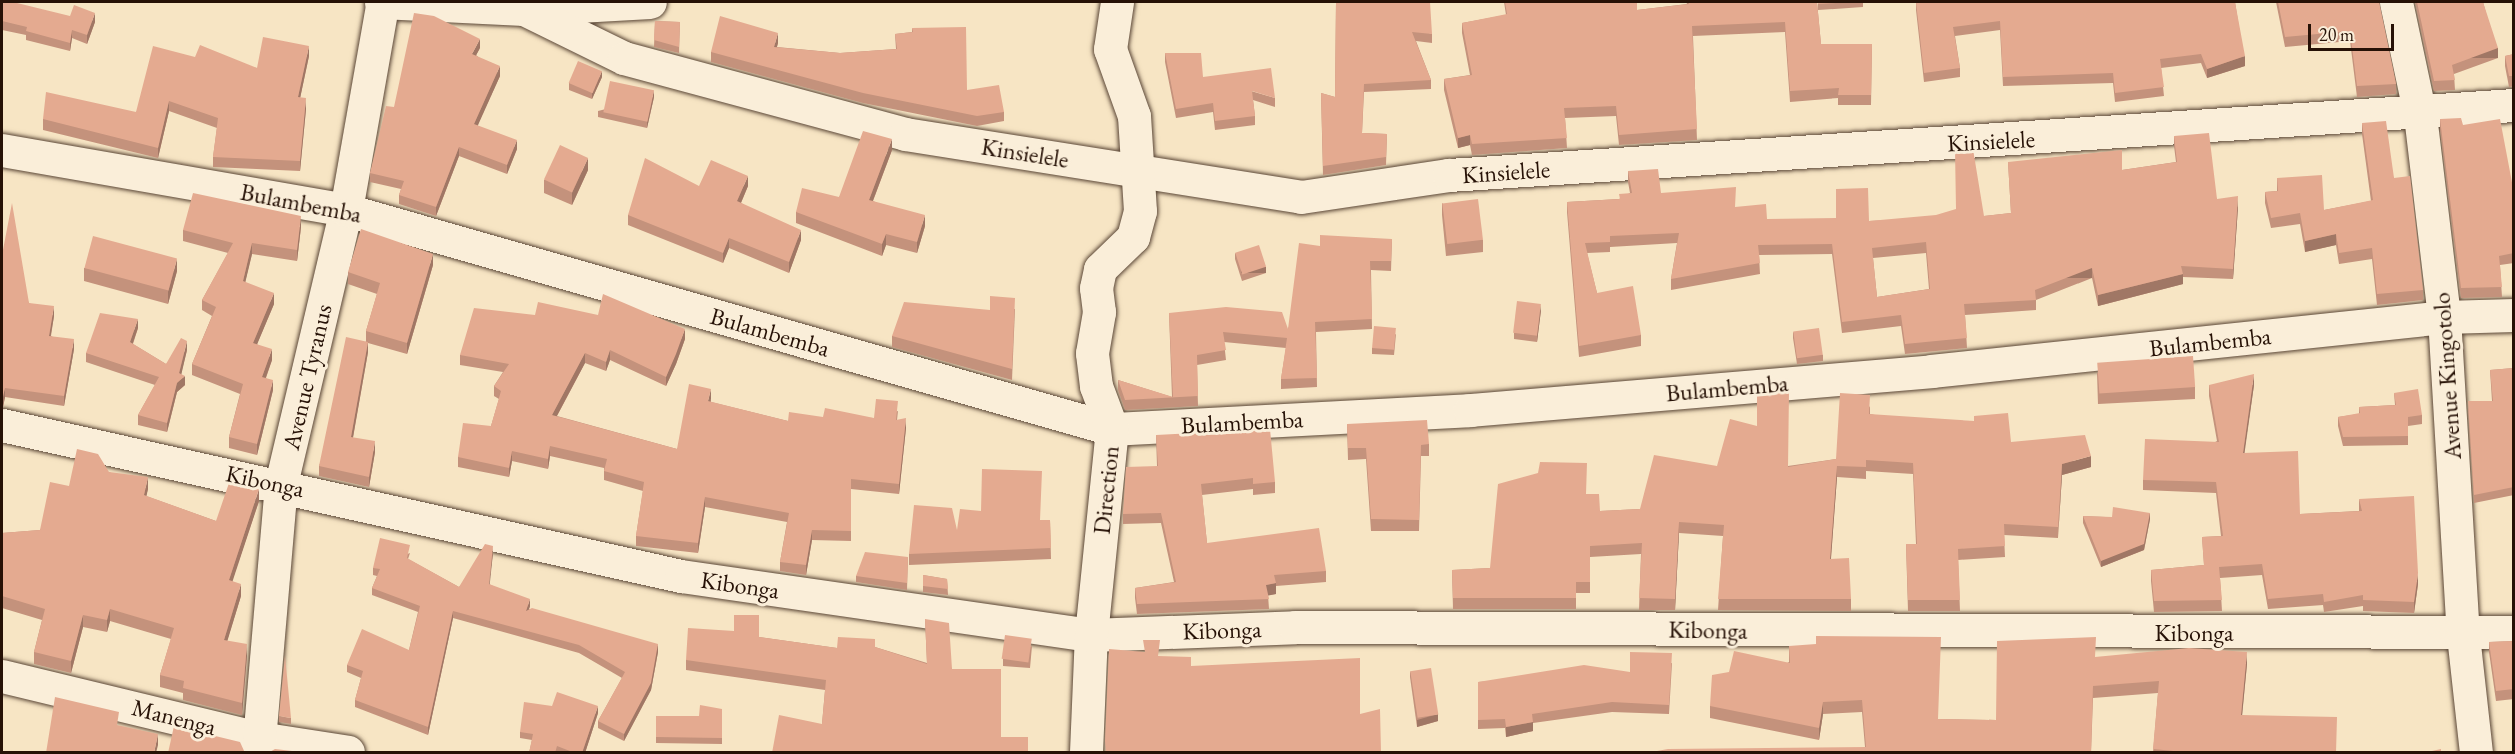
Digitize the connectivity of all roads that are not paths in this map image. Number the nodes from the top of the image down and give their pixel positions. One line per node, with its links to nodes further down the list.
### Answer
1 (650, 2): 5 (street)
2 (1117, 2): 9 (street, Direction)
3 (2396, 2): 7 (street, Avenue Kingotolo)
4 (381, 3): 5 (street); 10 (street, Avenue Tyranus)
5 (524, 9): 9 (street, Kinsielele)
6 (2514, 105): 7 (street, Kinsielele)
7 (2420, 115): 9 (street, Kinsielele); 12 (street, Avenue Kingotolo)
8 (2, 150): 10 (street, Bulambemba)
9 (1137, 169): 14 (street, Direction)
10 (346, 210): 14 (street, Bulambemba); 15 (street, Avenue Tyranus)
11 (2514, 315): 12 (street, Bulambemba)
12 (2444, 317): 14 (street, Bulambemba); 17 (street, Avenue Kingotolo)
13 (2, 425): 15 (street, Kibonga)
14 (1112, 429): 18 (street, Direction)
15 (281, 484): 18 (street, Kibonga); 20 (street, Avenue Tyranus)
16 (2514, 632): 17 (street, Kibonga)
17 (2463, 634): 18 (street, Kibonga); 23 (street, Avenue Kingotolo)
18 (1091, 635): 22 (street, Direction)
19 (2, 676): 20 (street, Manenga)
20 (258, 745): 21 (street, Manenga)
21 (348, 753)
22 (1086, 753)
23 (2476, 753)

